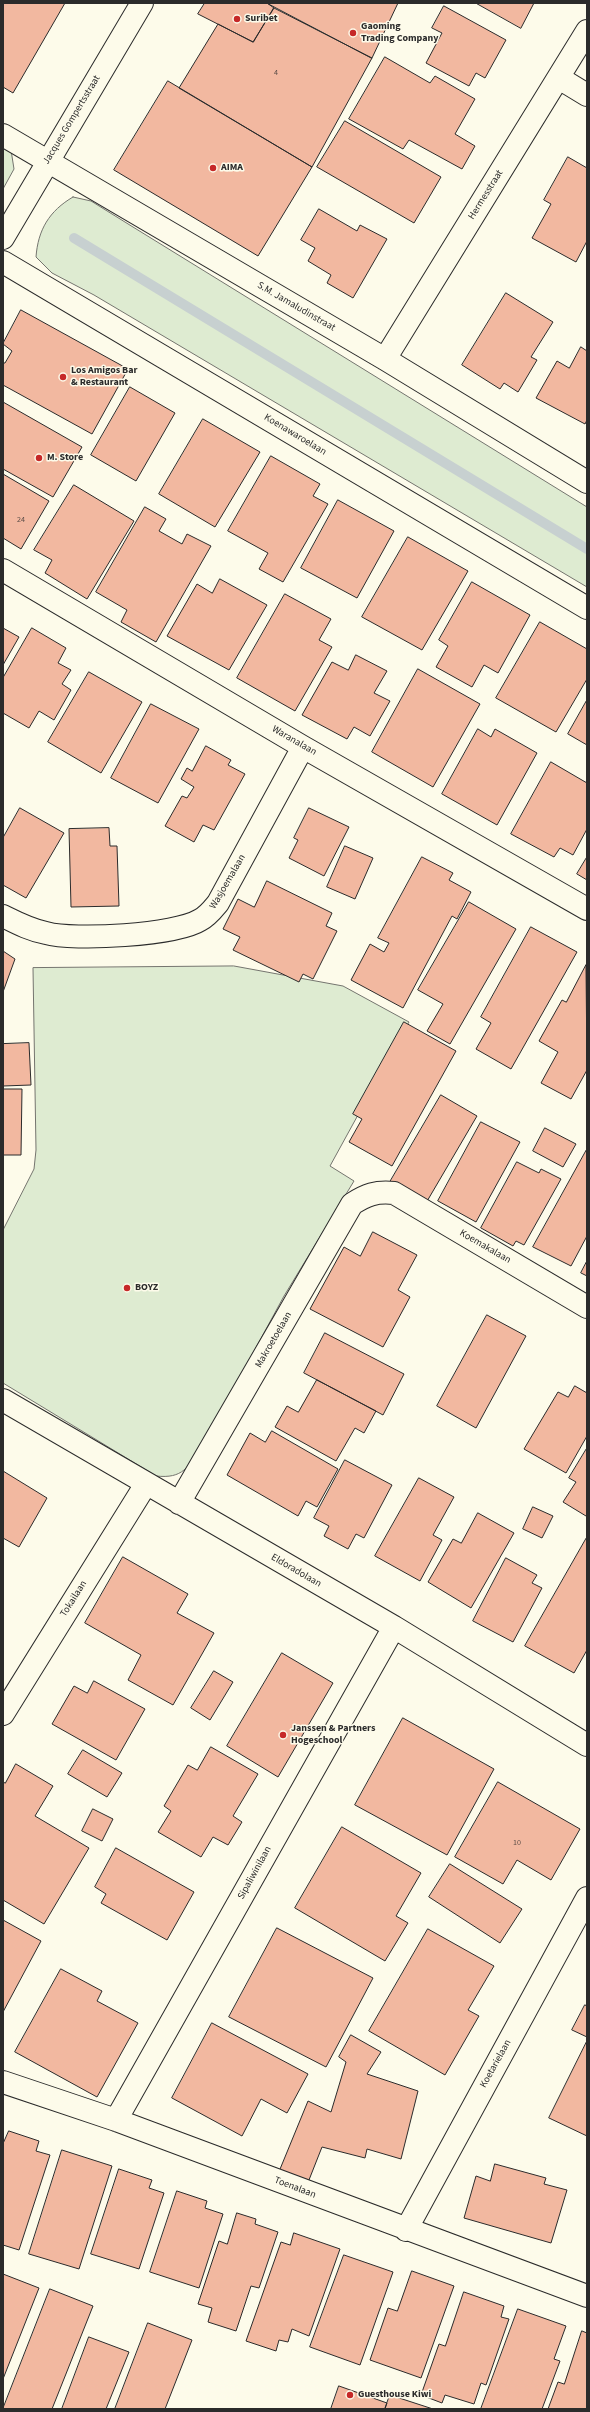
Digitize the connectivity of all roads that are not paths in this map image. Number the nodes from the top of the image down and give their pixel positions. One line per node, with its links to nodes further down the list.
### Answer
1 (142, 3): 6 (street, Jacques Gompertsstraat)
2 (587, 31): 3 (street, Hermesstraat)
3 (559, 78): 4 (street); 9 (street, Hermesstraat)
4 (587, 95)
5 (3, 135): 6 (street, S.M. Jamaludinstraat)
6 (48, 161): 7 (street, Jacques Gompertsstraat); 9 (street, S.M. Jamaludinstraat)
7 (3, 238)
8 (3, 262): 12 (street, Koenawaroelaan)
9 (385, 359): 10 (street, S.M. Jamaludinstraat)
10 (587, 482)
11 (3, 570): 13 (street, Waranalaan)
12 (587, 608)
13 (303, 747): 14 (street, Waranalaan); 15 (street, Wasjoemalaan)
14 (587, 909)
15 (3, 916)
16 (381, 1192): 17 (street, Koemakalaan); 20 (street, Makroetoelaan)
17 (587, 1307)
18 (3, 1400): 19 (street, Eldoradolaan)
19 (146, 1484): 20 (street, Eldoradolaan); 22 (street, Tokailaan)
20 (179, 1503): 21 (street, Eldoradolaan)
21 (394, 1627): 23 (street, Eldoradolaan); 26 (street, Sipaliwinilaan)
22 (3, 1714)
23 (587, 1745)
24 (587, 1898): 27 (street, Koetarielaan)
25 (3, 2082): 26 (street, Toenalaan)
26 (116, 2120): 27 (street, Toenalaan)
27 (406, 2230): 28 (street, Toenalaan)
28 (587, 2296)

